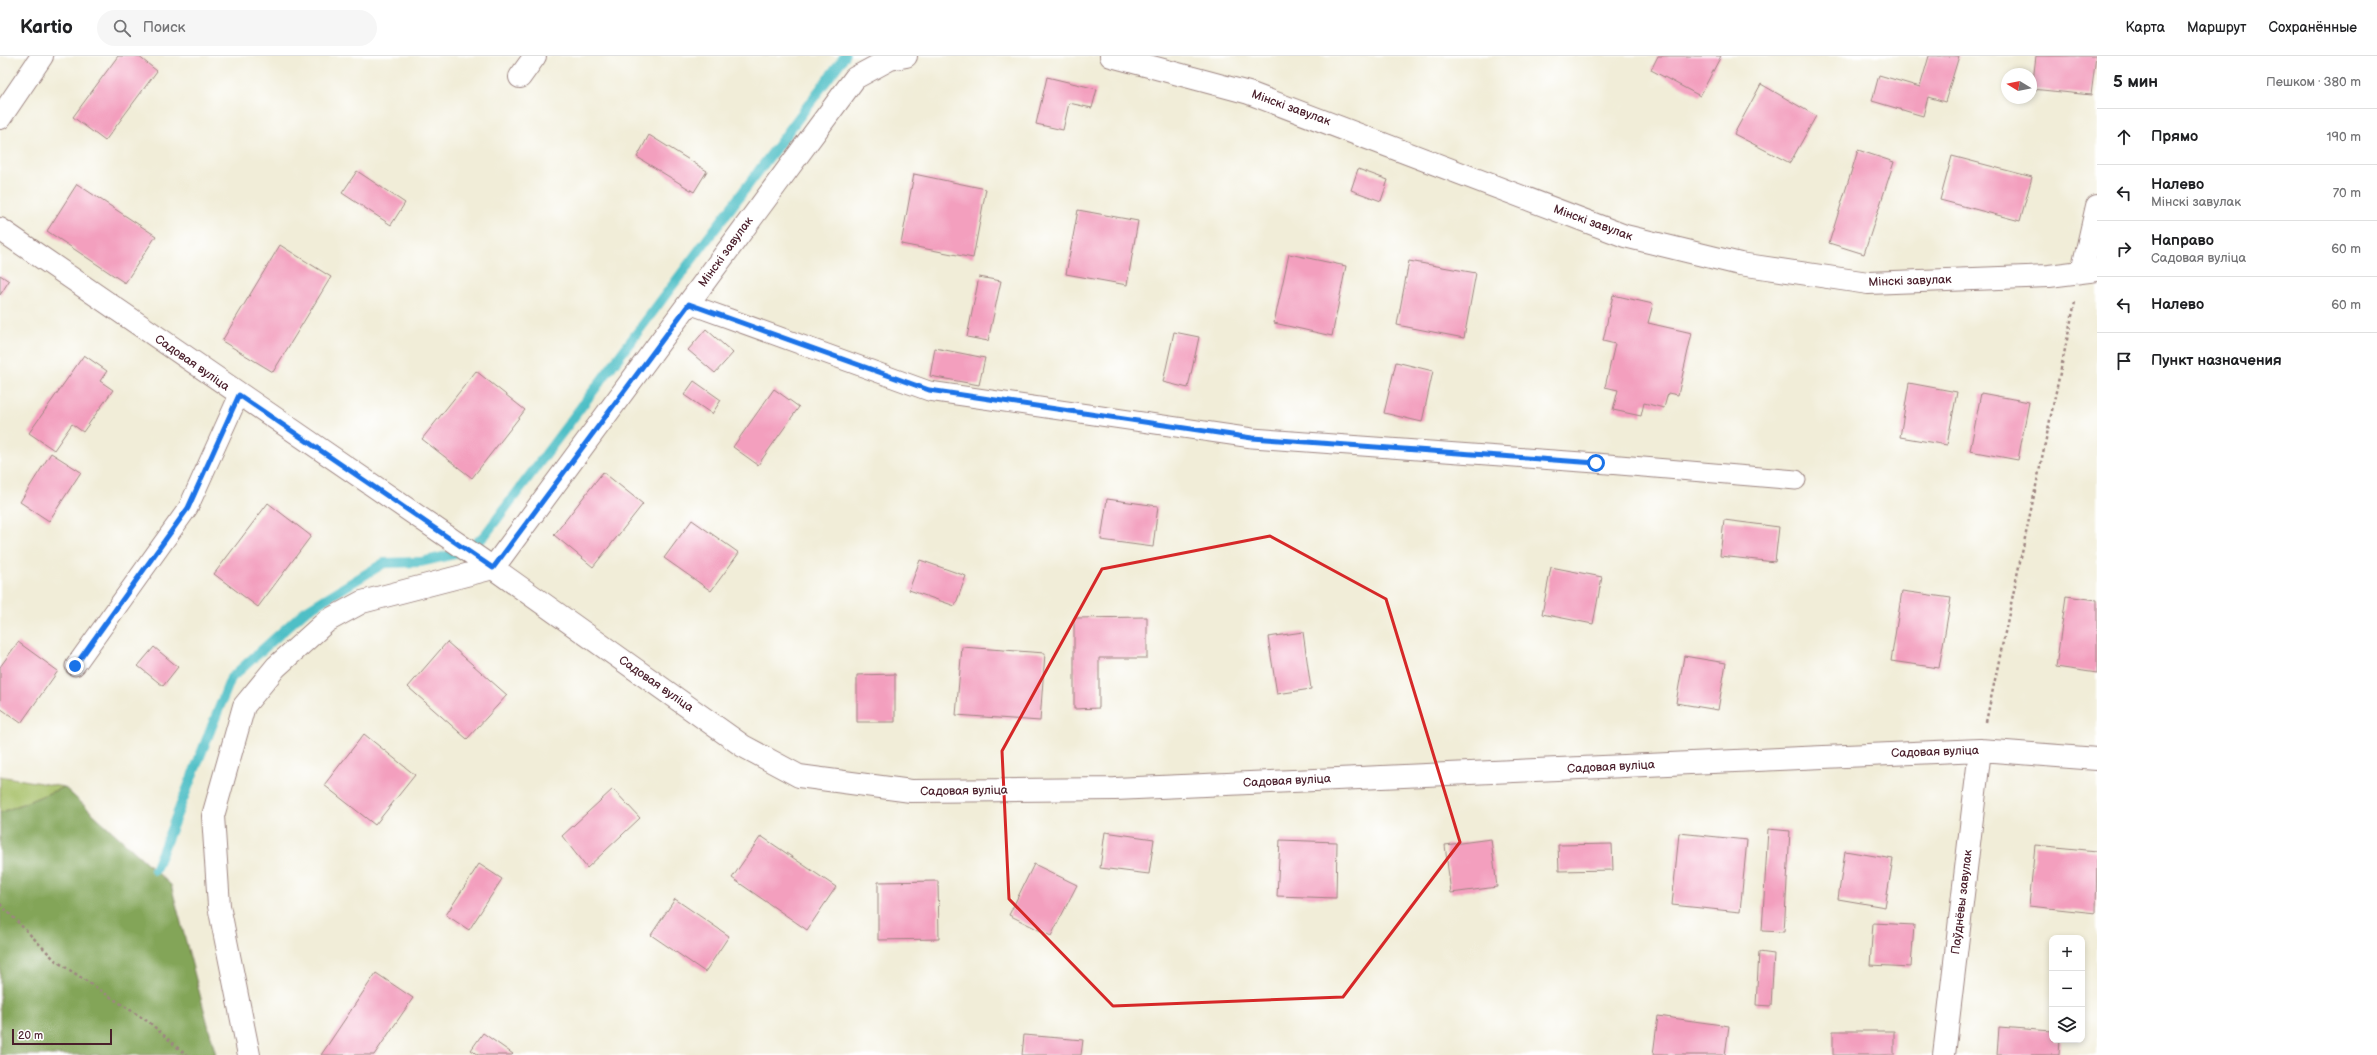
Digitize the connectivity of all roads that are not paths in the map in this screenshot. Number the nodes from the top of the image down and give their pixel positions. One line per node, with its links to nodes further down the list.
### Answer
1 (42, 56): 6 (street)
2 (535, 56): 5 (street)
3 (906, 56): 10 (street, Мінскі завулак)
4 (1111, 56): 9 (street, Мінскі завулак)
5 (520, 77)
6 (0, 118)
7 (2097, 206): 9 (street)
8 (0, 228): 11 (street, Садовая вуліца)
9 (2089, 271)
10 (689, 304): 12 (lane); 13 (street, Мінскі завулак)
11 (239, 395): 13 (street, Садовая вуліца); 14 (lane)
12 (1796, 480)
13 (493, 568): 15 (street, Садовая вуліца); 17 (street)
14 (75, 666)
15 (1980, 750): 16 (street, Садовая вуліца); 18 (street, Паўднёвы завулак)
16 (2097, 760)
17 (249, 1055)
18 (1944, 1055)

